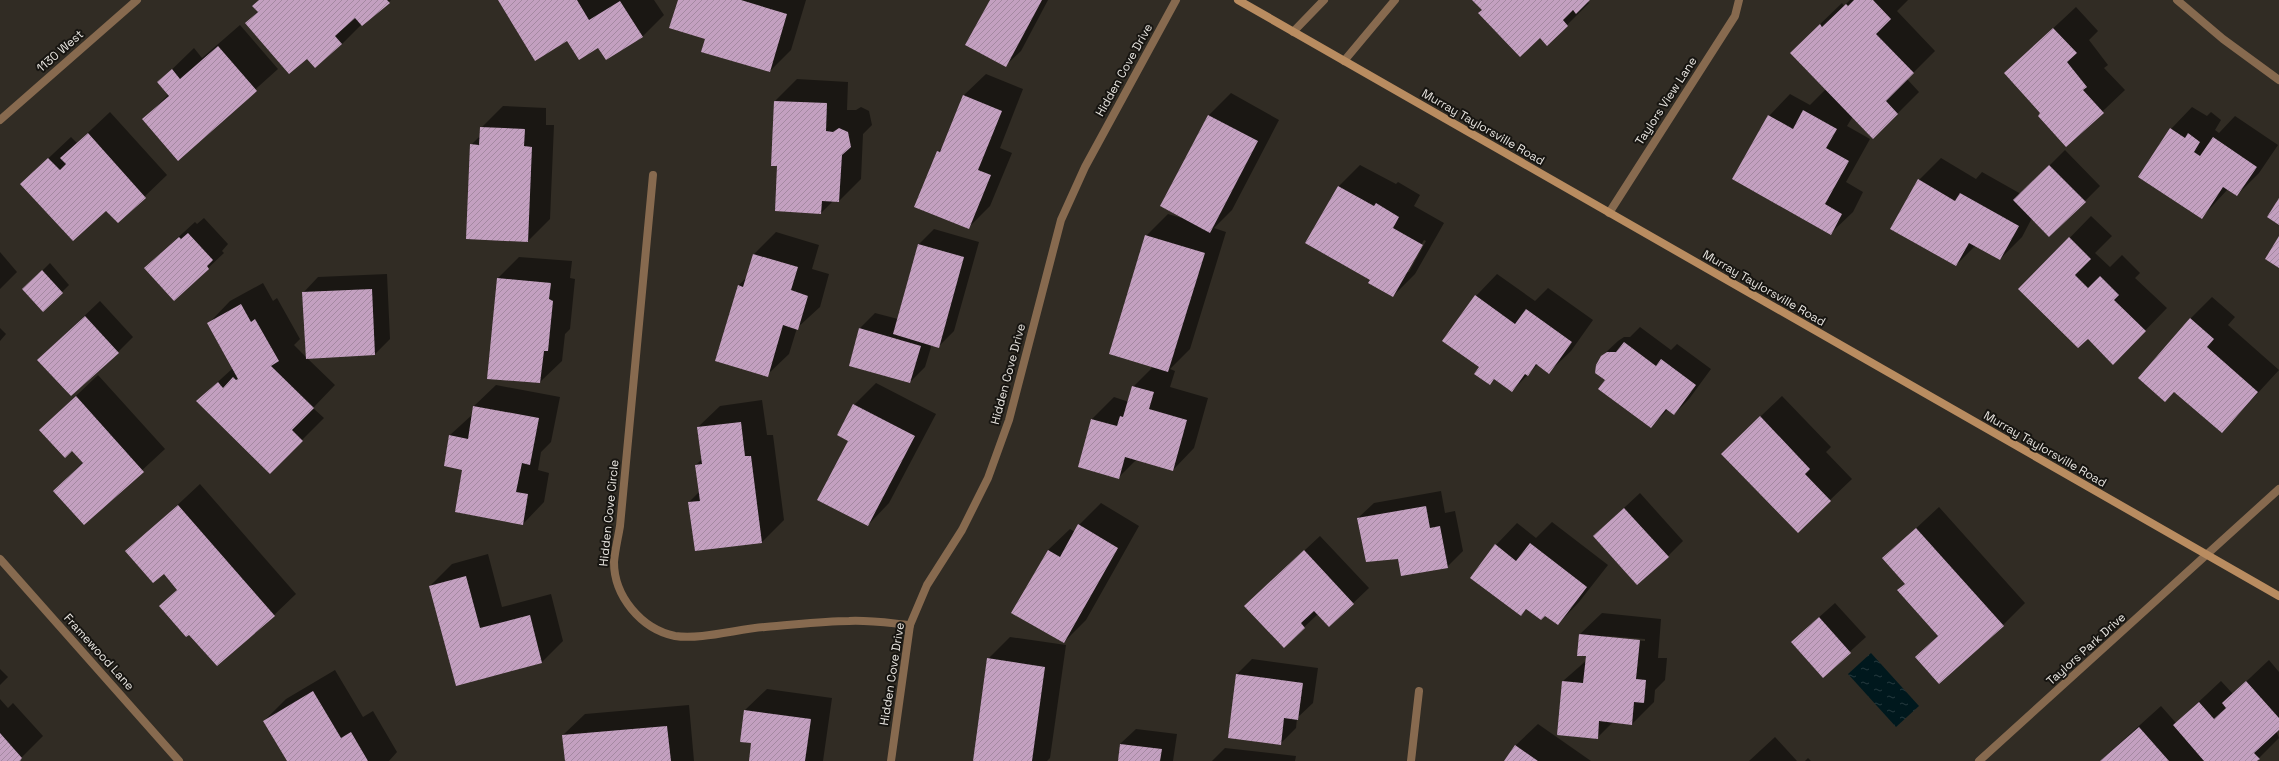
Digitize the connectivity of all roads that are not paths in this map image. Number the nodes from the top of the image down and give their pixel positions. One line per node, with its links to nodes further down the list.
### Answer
1 (137, 0): 11 (street, 1130 West)
2 (1176, 0): 18 (street, Hidden Cove Drive)
3 (1238, 0): 8 (street, Murray Taylorsville Road)
4 (1324, 0): 8 (street)
5 (1396, 0): 9 (street)
6 (1739, 0): 13 (street, Taylors View Lane)
7 (2177, 0): 10 (street)
8 (1293, 32): 9 (street, Murray Taylorsville Road)
9 (1344, 61): 13 (street, Murray Taylorsville Road)
10 (2279, 80)
11 (0, 120)
12 (653, 176): 18 (street, Hidden Cove Circle)
13 (1609, 213): 15 (street, Murray Taylorsville Road)
14 (2279, 489): 15 (street, Taylors Park Drive)
15 (2208, 555): 17 (street, Murray Taylorsville Road); 23 (street, Taylors Park Drive)
16 (0, 559): 20 (street, Framewood Lane)
17 (2279, 596)
18 (910, 625): 21 (street, Hidden Cove Drive)
19 (1420, 691): 22 (street)
20 (179, 761)
21 (891, 761)
22 (1411, 761)
23 (1979, 761)

